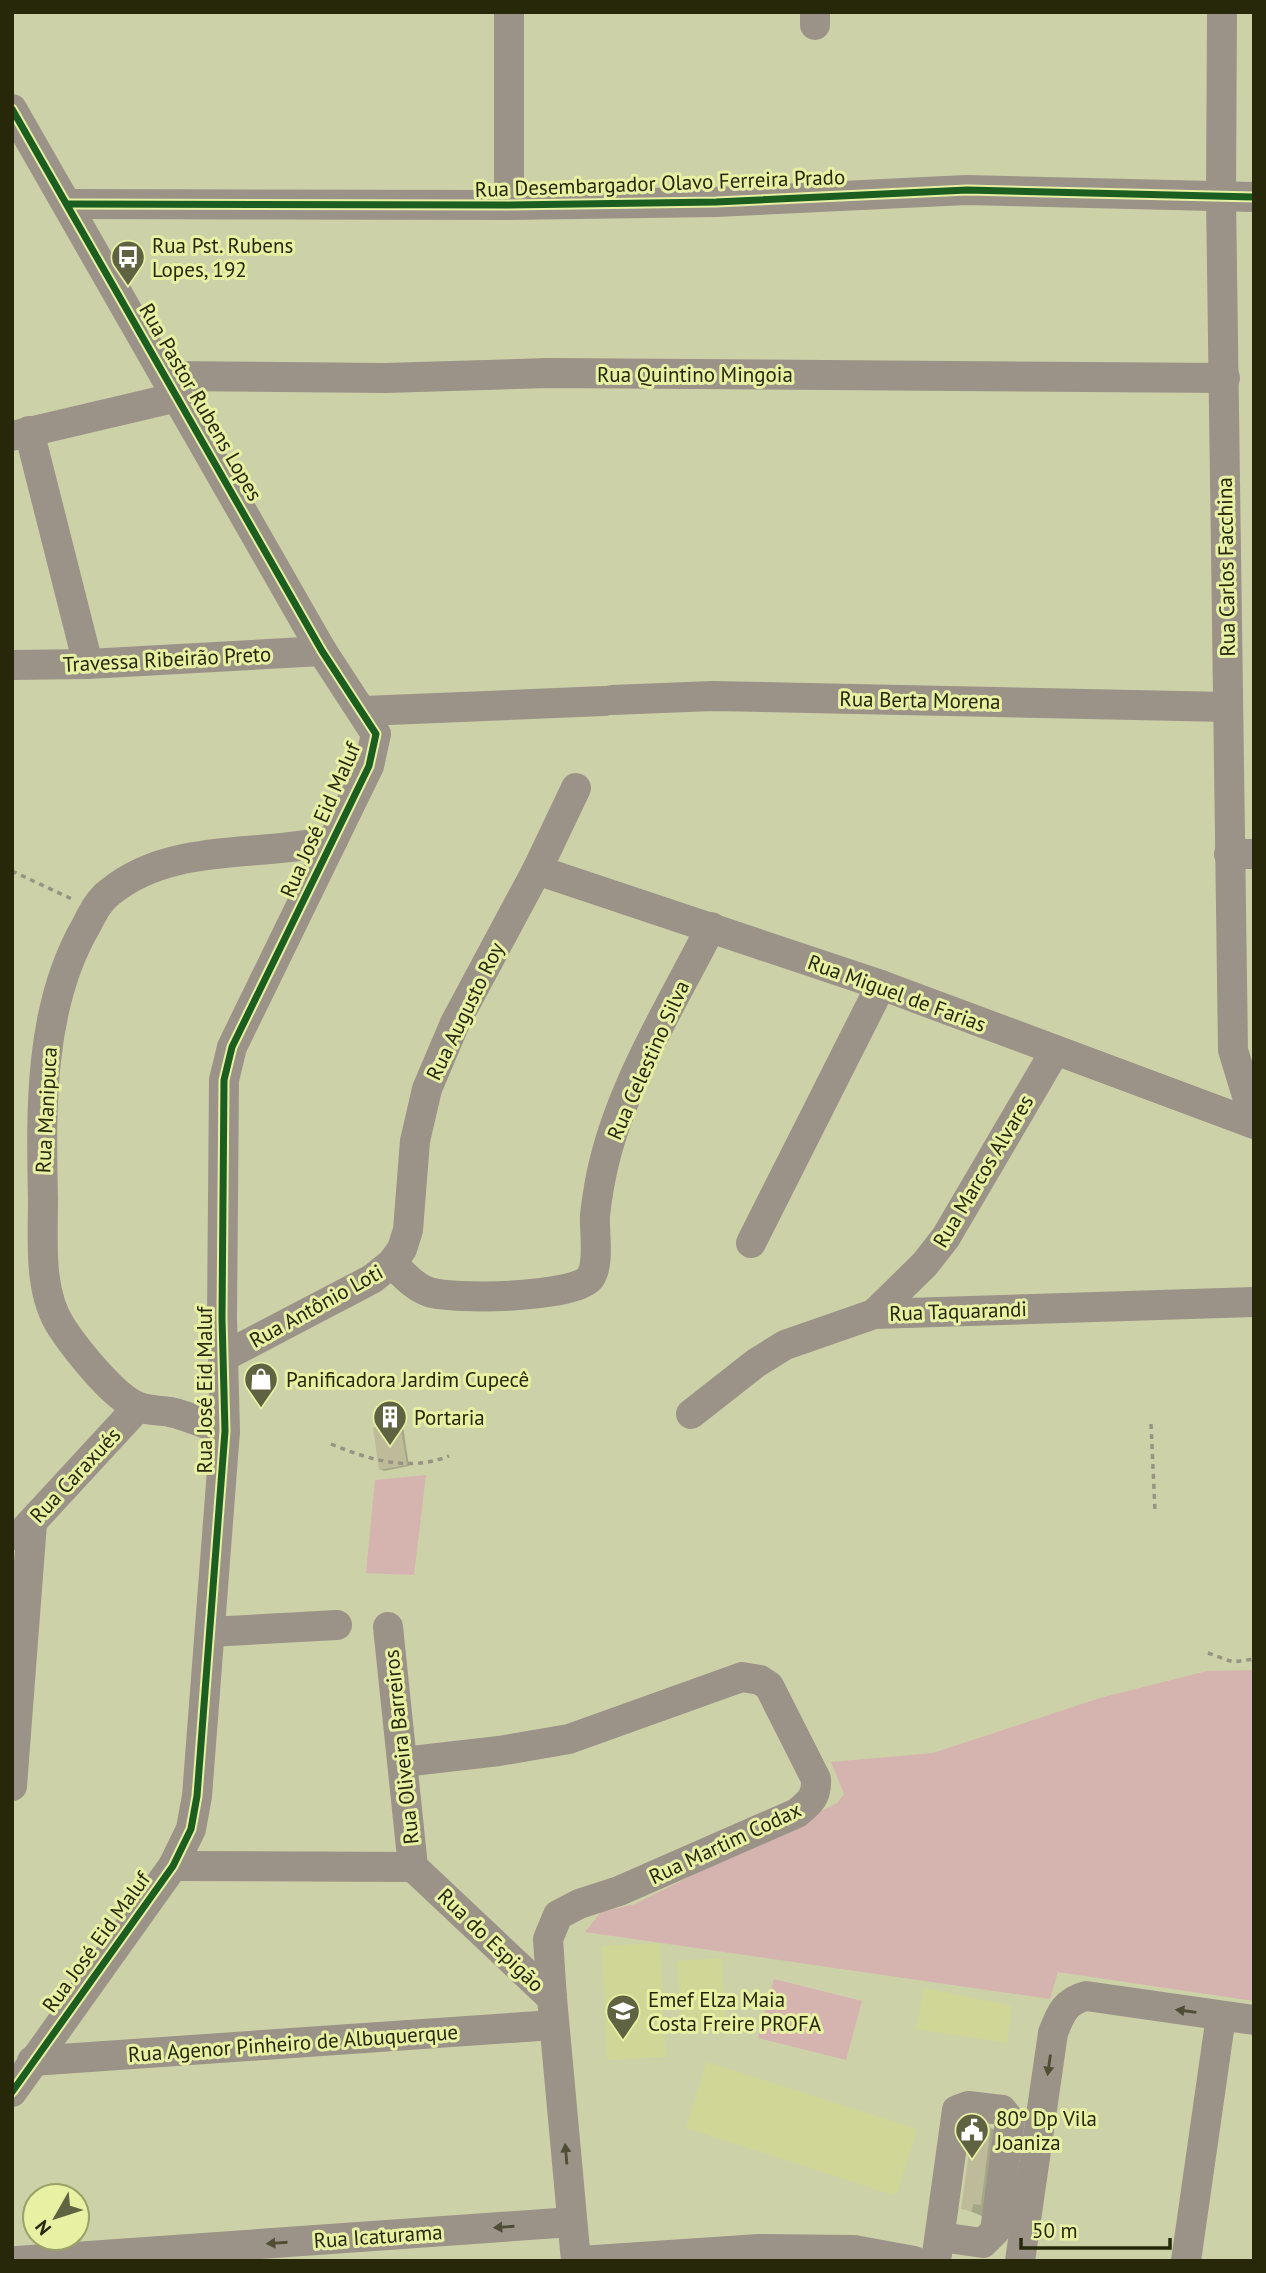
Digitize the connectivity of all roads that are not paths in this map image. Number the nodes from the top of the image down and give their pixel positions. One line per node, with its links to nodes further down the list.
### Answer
1 (509, 12): 7 (street)
2 (1222, 12): 4 (street, Rua Carlos Facchina)
3 (12, 109): 6 (street, Rua Pastor Rubens Lopes)
4 (1221, 197): 5 (street, Rua Desembargador Olavo Ferreira Prado); 7 (street, Rua Desembargador Olavo Ferreira Prado); 8 (street, Rua Carlos Facchina)
5 (1254, 197)
6 (67, 204): 7 (street, Rua Desembargador Olavo Ferreira Prado); 9 (street, Rua Pastor Rubens Lopes)
7 (509, 205)
8 (1224, 378): 9 (street, Rua Quintino Mingoia); 14 (street, Rua Carlos Facchina)
9 (172, 387): 10 (street, Rua Quintino Mingoia); 11 (street, Rua Pastor Rubens Lopes)
10 (20, 433): 12 (street)
11 (322, 651): 12 (street, Travessa Ribeirão Preto); 15 (street, Rua Pastor Rubens Lopes)
12 (88, 664): 13 (street, Travessa Ribeirão Preto)
13 (12, 665)
14 (1228, 707): 15 (street, Rua Berta Morena); 18 (street, Rua Carlos Facchina)
15 (363, 711): 17 (street, Rua José Eid Maluf)
16 (576, 788): 19 (street, Rua Augusto Roy)
17 (333, 840): 28 (street, Rua José Eid Maluf); 29 (street, Rua Manipuca)
18 (1241, 854): 23 (street, Rua Carlos Facchina)
19 (537, 870): 20 (street, Rua Miguel de Farias); 25 (street, Rua Augusto Roy)
20 (712, 927): 21 (street, Rua Miguel de Farias); 25 (street, Rua Celestino Silva)
21 (881, 985): 22 (street, Rua Miguel de Farias); 24 (street)
22 (1055, 1051): 23 (street, Rua Miguel de Farias); 27 (street, Rua Marcos Alvares)
23 (1254, 1122)
24 (751, 1243)
25 (397, 1256): 28 (street, Rua Antônio Loti)
26 (1254, 1302): 27 (street, Rua Taquarandi)
27 (874, 1314): 30 (street, Rua Taquarandi)
28 (223, 1356): 31 (street, Rua José Eid Maluf)
29 (138, 1407): 31 (street); 32 (street, Rua Caraxués)
30 (691, 1413)
31 (225, 1431): 35 (street, Rua José Eid Maluf)
32 (22, 1533): 37 (street)
33 (337, 1625): 35 (street)
34 (388, 1627): 36 (street, Rua Oliveira Barreiros)
35 (210, 1632): 38 (street, Rua José Eid Maluf)
36 (403, 1762): 39 (street, Rua Oliveira Barreiros); 40 (street, Rua Martim Codax)
37 (12, 1786)
38 (173, 1866): 39 (street); 43 (street, Rua José Eid Maluf)
39 (414, 1867): 40 (street, Rua do Espigão)
40 (552, 2012): 43 (street, Rua Agenor Pinheiro de Albuquerque); 45 (street, one-way to 40)
41 (1221, 2016): 42 (street); 51 (street, one-way to 51); 52 (street)
42 (1254, 2020)
43 (32, 2061): 44 (street, Rua José Eid Maluf)
44 (12, 2091)
45 (572, 2222): 47 (street, Rua Icaturama, one-way to 47); 48 (street)
46 (853, 2255): 48 (street); 50 (street)
47 (26, 2260): 49 (street, Rua Icaturama)
48 (590, 2260)
49 (17, 2261)
50 (914, 2261)
51 (1020, 2261)
52 (1186, 2261)

